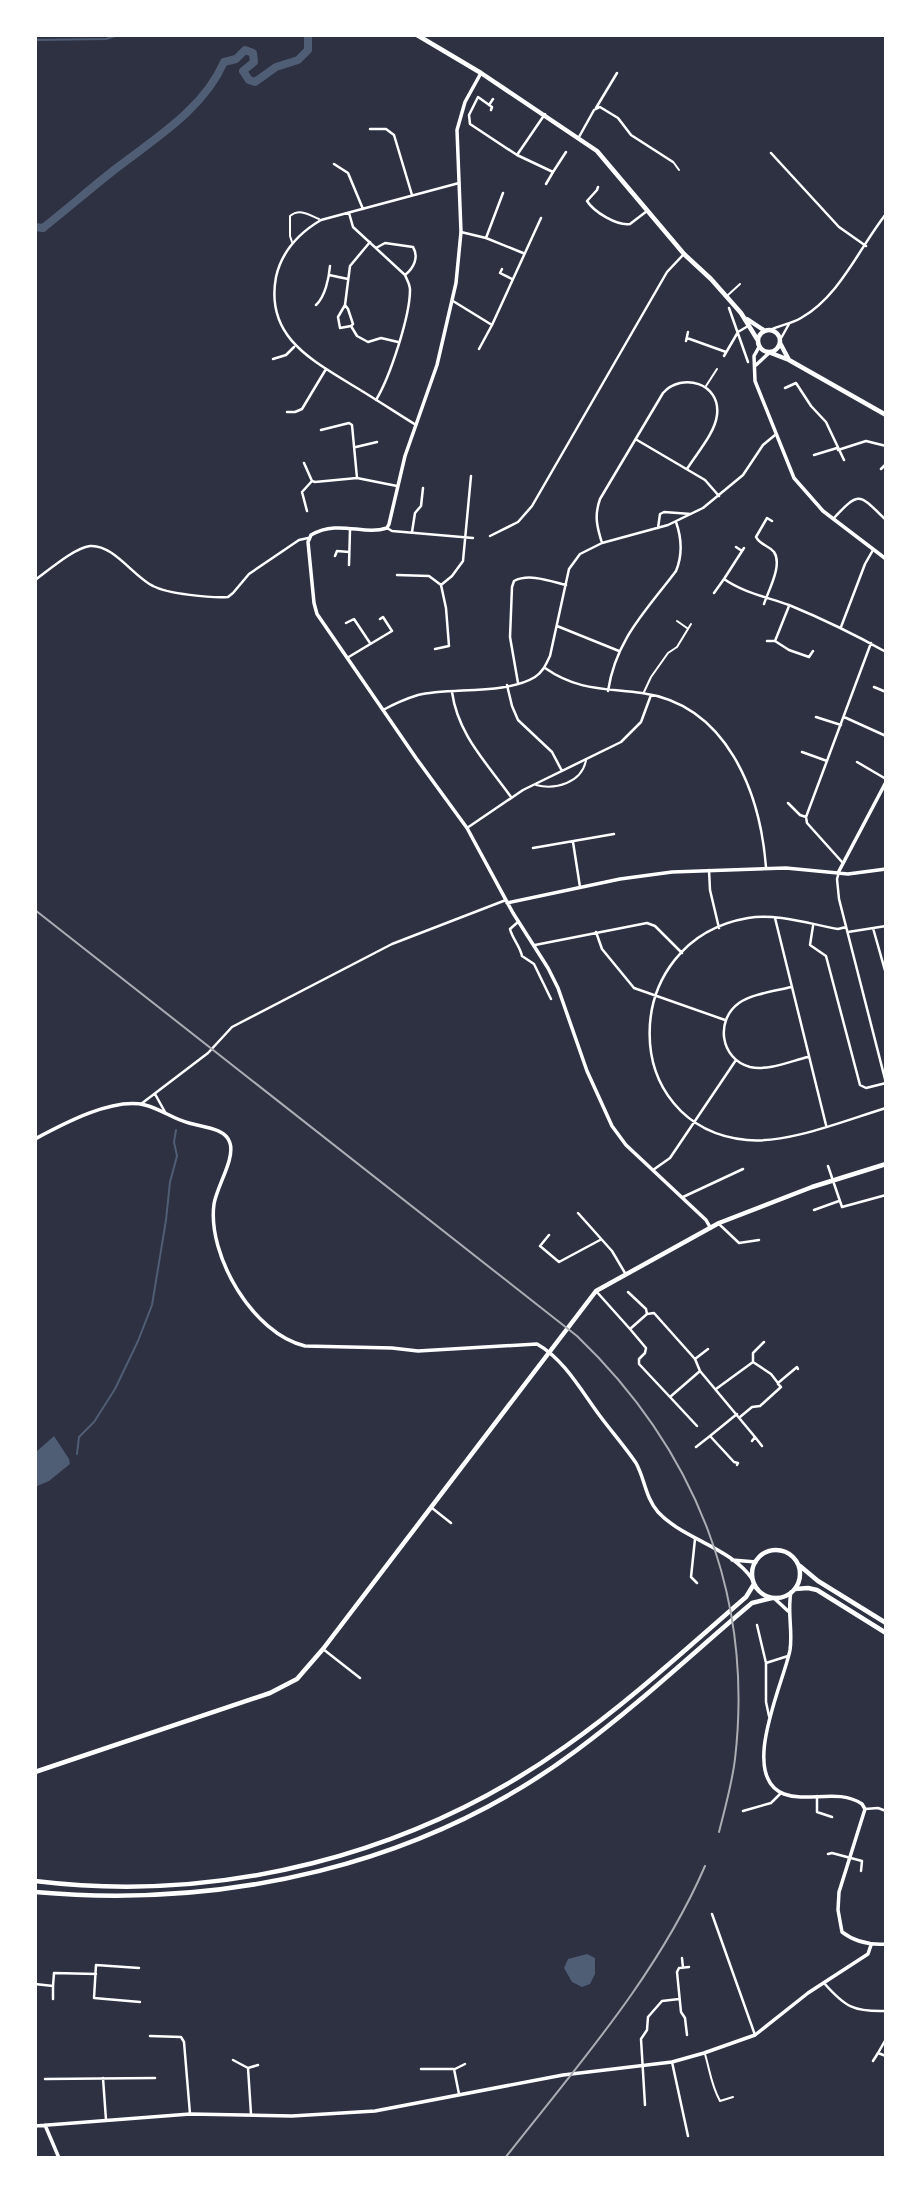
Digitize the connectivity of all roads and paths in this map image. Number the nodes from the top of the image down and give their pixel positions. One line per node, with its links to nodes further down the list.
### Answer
1 (417, 35): 2 (main road)
2 (481, 73): 8 (main road); 18 (street)
3 (617, 73): 7 (street)
4 (493, 99): 5 (street)
5 (489, 105): 6 (street); 13 (street)
6 (491, 110)
7 (594, 110): 10 (street); 14 (street)
8 (545, 114): 10 (main road); 13 (street)
9 (370, 129): 22 (street)
10 (579, 137): 24 (main road)
11 (566, 152): 17 (street)
12 (771, 153): 33 (street)
13 (517, 155): 17 (street)
14 (673, 162): 16 (lane)
15 (334, 164): 23 (street)
16 (679, 170)
17 (553, 172): 19 (street)
18 (459, 183): 22 (street); 29 (street)
19 (546, 184)
20 (598, 187): 24 (street)
21 (503, 193): 30 (street)
22 (412, 195): 23 (street)
23 (363, 209): 25 (street)
24 (647, 210): 36 (main road)
25 (349, 213): 28 (street); 31 (street)
26 (886, 214): 33 (street)
27 (541, 218): 35 (street)
28 (321, 220): 32 (street); 32 (lane)
29 (461, 232): 30 (street); 45 (street)
30 (486, 238): 35 (street)
31 (370, 242): 34 (street); 42 (street)
32 (292, 243): 60 (street)
33 (866, 246): 50 (street)
34 (376, 248): 40 (street); 40 (street)
35 (523, 253): 41 (street)
36 (684, 254): 44 (main road); 106 (street)
37 (330, 266): 39 (street)
38 (502, 269): 41 (street)
39 (329, 275): 42 (street); 46 (street)
40 (405, 275): 59 (street)
41 (512, 278): 51 (street)
42 (348, 279): 47 (street)
43 (740, 284): 44 (lane)
44 (726, 296): 49 (main road)
45 (453, 300): 51 (street); 75 (street)
46 (316, 305)
47 (345, 305): 52 (street); 52 (street)
48 (729, 308): 56 (street)
49 (746, 318): 53 (main road); 54 (main road)
50 (789, 324): 54 (street); 58 (street)
51 (492, 325): 62 (street)
52 (351, 326): 59 (street)
53 (749, 326): 56 (street); 57 (main road)
54 (767, 330): 57 (main road); 58 (main road)
55 (688, 332): 56 (street)
56 (738, 332): 66 (street)
57 (757, 340): 61 (main road)
58 (780, 341): 63 (main road); 65 (main road)
59 (398, 342): 72 (street)
60 (295, 346): 64 (street); 68 (street)
61 (759, 347): 63 (main road); 67 (street)
62 (479, 349)
63 (770, 353): 65 (main road); 67 (street)
64 (273, 359)
65 (789, 360): 74 (main road)
66 (748, 362)
67 (754, 366): 77 (street)
68 (326, 369): 72 (street); 73 (street)
69 (717, 369): 70 (lane)
70 (706, 387): 78 (street); 87 (street)
71 (785, 388): 82 (street)
72 (376, 400): 75 (street)
73 (287, 412)
74 (886, 415)
75 (416, 425): 92 (street)
76 (321, 430): 81 (street)
77 (775, 435): 94 (street); 97 (street)
78 (637, 440): 87 (street); 109 (street)
79 (377, 442): 81 (street)
80 (886, 446): 82 (street)
81 (355, 447): 90 (street)
82 (837, 449): 83 (street); 84 (street)
83 (814, 456)
84 (844, 460)
85 (304, 463): 91 (street)
86 (886, 464): 88 (street)
87 (687, 469): 94 (street)
88 (881, 469)
89 (471, 476): 105 (street)
90 (357, 478): 91 (street); 92 (street)
91 (312, 481): 95 (street)
92 (397, 486): 102 (street)
93 (423, 488): 104 (street)
94 (719, 496): 96 (street)
95 (307, 511)
96 (691, 514): 100 (street); 103 (street)
97 (833, 519): 98 (street); 111 (street)
98 (886, 520)
99 (772, 521): 122 (street)
100 (676, 522): 103 (street); 139 (street)
101 (351, 527): 102 (street); 107 (street); 112 (street)
102 (387, 528): 104 (street)
103 (658, 528): 109 (street)
104 (412, 533): 105 (street)
105 (464, 537): 108 (street); 119 (street)
106 (490, 537)
107 (309, 538): 118 (street); 143 (street)
108 (473, 538)
109 (602, 542): 120 (street)
110 (736, 547): 117 (street)
111 (875, 548): 114 (street); 130 (street)
112 (349, 552): 113 (street); 115 (street)
113 (335, 556)
114 (886, 559)
115 (349, 565)
116 (397, 575): 119 (street)
117 (724, 579): 121 (street); 122 (street)
118 (35, 580)
119 (441, 585): 136 (street)
120 (566, 585): 129 (street); 146 (street)
121 (714, 593)
122 (766, 597): 123 (street); 124 (street)
123 (764, 604)
124 (789, 606): 130 (street); 132 (street)
125 (380, 619): 134 (street)
126 (677, 621): 131 (lane)
127 (346, 623): 134 (street)
128 (691, 624): 131 (lane)
129 (557, 626): 139 (street); 145 (street)
130 (841, 627): 135 (street)
131 (688, 629): 152 (lane)
132 (775, 641): 133 (street); 142 (street)
133 (767, 642)
134 (370, 643): 143 (street)
135 (871, 643): 141 (street); 156 (street)
136 (449, 646): 137 (street); 138 (street)
137 (455, 646)
138 (435, 649)
139 (619, 650): 149 (street)
140 (813, 652): 142 (street)
141 (886, 652)
142 (809, 657): 144 (street)
143 (347, 658): 154 (street)
144 (809, 663)
145 (545, 668): 146 (street); 149 (street)
146 (518, 683): 147 (street)
147 (508, 685): 150 (street); 163 (street)
148 (874, 687): 151 (street)
149 (608, 691): 152 (street)
150 (452, 692): 154 (street); 166 (street)
151 (886, 692)
152 (644, 693): 153 (street)
153 (651, 695): 160 (street); 174 (street)
154 (383, 710): 169 (street)
155 (816, 717): 157 (street)
156 (844, 717): 157 (street); 158 (street)
157 (841, 725): 161 (street)
158 (886, 736)
159 (802, 752): 161 (street)
160 (586, 760): 163 (street); 165 (lane)
161 (827, 761): 168 (street)
162 (857, 762): 164 (street)
163 (562, 771): 165 (street)
164 (886, 780): 173 (street)
165 (535, 785): 166 (street)
166 (512, 797): 169 (street)
167 (788, 803): 168 (street)
168 (806, 817): 173 (street)
169 (467, 828): 179 (street)
170 (614, 834): 171 (street)
171 (573, 841): 172 (street); 178 (street)
172 (533, 848)
173 (842, 862): 177 (street)
174 (766, 867): 176 (street); 177 (street)
175 (886, 869): 177 (street)
176 (709, 870): 178 (street); 184 (street)
177 (839, 871): 186 (street)
178 (580, 887): 179 (street)
179 (507, 901): 181 (street); 198 (street)
180 (775, 918): 182 (street); 184 (street); 191 (street)
181 (519, 922): 188 (street); 193 (street)
182 (814, 925): 186 (street); 197 (street)
183 (886, 926): 185 (street)
184 (719, 928): 189 (street)
185 (873, 928): 186 (street); 190 (street)
186 (847, 929): 197 (street)
187 (596, 932): 188 (street); 189 (street); 192 (street)
188 (534, 946): 208 (street)
189 (682, 953): 192 (street)
190 (886, 974)
191 (791, 987): 194 (street); 195 (street)
192 (654, 996): 194 (street); 202 (street)
193 (551, 999)
194 (725, 1020): 196 (street)
195 (808, 1056): 196 (street); 203 (street)
196 (736, 1060): 202 (street)
197 (886, 1083)
198 (155, 1094): 199 (street); 201 (street)
199 (141, 1104): 201 (street); 204 (street)
200 (886, 1108): 203 (street)
201 (164, 1112): 229 (street)
202 (695, 1121): 203 (street); 208 (street)
203 (826, 1125)
204 (35, 1139)
205 (886, 1164): 209 (main road)
206 (828, 1166): 209 (street)
207 (743, 1169): 211 (street)
208 (653, 1170): 211 (street)
209 (832, 1180): 212 (street); 215 (main road)
210 (886, 1195): 212 (street)
211 (683, 1198): 216 (street)
212 (839, 1201): 213 (street)
213 (814, 1210)
214 (578, 1213): 218 (street)
215 (719, 1223): 216 (main road); 219 (street)
216 (710, 1227): 220 (main road)
217 (549, 1234): 218 (street)
218 (600, 1240): 220 (street)
219 (760, 1240)
220 (625, 1273): 221 (main road)
221 (596, 1291): 226 (street); 229 (main road)
222 (641, 1291): 224 (street)
223 (628, 1292): 224 (street)
224 (634, 1297): 225 (street)
225 (647, 1314): 226 (street); 230 (street)
226 (630, 1329): 236 (street)
227 (764, 1342): 231 (street)
228 (708, 1349): 230 (street)
229 (548, 1353): 243 (main road); 245 (street)
230 (695, 1359): 233 (street)
231 (753, 1362): 234 (street); 235 (street)
232 (798, 1369): 234 (street)
233 (700, 1371): 235 (street); 236 (street)
234 (778, 1383): 237 (street)
235 (715, 1389): 237 (street)
236 (670, 1397): 238 (street)
237 (738, 1416): 239 (street); 240 (street)
238 (697, 1426)
239 (710, 1436): 241 (street); 242 (street)
240 (762, 1446)
241 (696, 1447)
242 (737, 1465)
243 (431, 1507): 244 (street); 257 (main road)
244 (451, 1523)
245 (695, 1539): 246 (street); 250 (street)
246 (729, 1559): 248 (street); 249 (street)
247 (795, 1560): 248 (main road); 251 (main road); 254 (main road)
248 (756, 1562): 249 (main road)
249 (754, 1582): 252 (main road); 272 (main road)
250 (697, 1583)
251 (793, 1591): 252 (main road); 253 (street); 256 (main road)
252 (773, 1598): 253 (street); 273 (main road)
253 (788, 1611): 258 (street)
254 (886, 1623)
255 (757, 1625): 259 (street)
256 (886, 1633)
257 (323, 1650): 260 (street); 262 (main road)
258 (788, 1656): 259 (street); 261 (street)
259 (766, 1663): 261 (street)
260 (360, 1678)
261 (769, 1716): 263 (street)
262 (35, 1772)
263 (781, 1793): 264 (street); 266 (street)
264 (817, 1796): 265 (street); 268 (street)
265 (865, 1809): 267 (street); 270 (street)
266 (743, 1811)
267 (886, 1811)
268 (832, 1817)
269 (828, 1854): 270 (street)
270 (850, 1858): 271 (street); 276 (street)
271 (861, 1871)
272 (35, 1881)
273 (35, 1892)
274 (712, 1914): 290 (street)
275 (886, 1944): 276 (street)
276 (872, 1945): 282 (street)
277 (682, 1958): 280 (street)
278 (689, 1967): 280 (street)
279 (139, 1968): 281 (street)
280 (683, 1968): 286 (street)
281 (96, 1974): 284 (street); 287 (street)
282 (824, 1983): 288 (street); 290 (street)
283 (35, 1984): 284 (street)
284 (53, 1986): 285 (street)
285 (53, 1998)
286 (679, 1999): 289 (street); 300 (street)
287 (140, 2002)
288 (886, 2011)
289 (687, 2035)
290 (755, 2035): 293 (street)
291 (150, 2036): 311 (street)
292 (886, 2039): 294 (street)
293 (705, 2053): 298 (street); 309 (lane)
294 (878, 2053): 295 (street); 297 (street)
295 (886, 2056)
296 (233, 2060): 302 (street)
297 (873, 2061)
298 (672, 2062): 300 (street); 316 (street)
299 (465, 2064): 304 (street)
300 (642, 2064): 308 (street); 310 (street)
301 (258, 2065): 302 (street)
302 (248, 2068): 312 (street)
303 (421, 2069): 304 (street)
304 (454, 2069): 308 (street)
305 (103, 2078): 306 (street); 307 (street); 313 (street)
306 (155, 2078)
307 (45, 2079)
308 (459, 2094): 312 (street)
309 (733, 2097)
310 (645, 2105)
311 (190, 2114): 312 (street); 313 (street)
312 (251, 2114)
313 (106, 2120): 314 (street)
314 (45, 2125): 315 (street); 317 (street)
315 (35, 2126)
316 (688, 2136)
317 (59, 2158)

